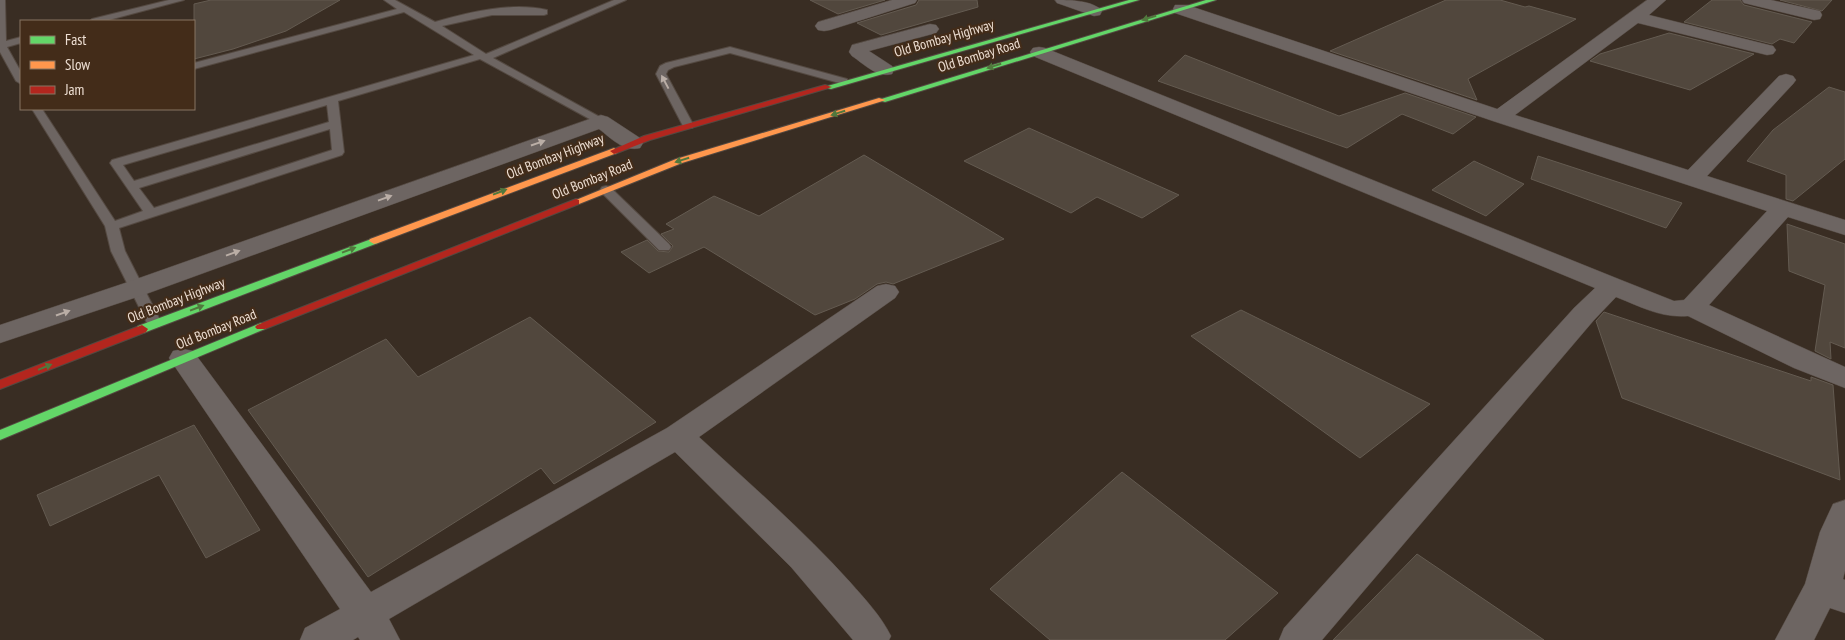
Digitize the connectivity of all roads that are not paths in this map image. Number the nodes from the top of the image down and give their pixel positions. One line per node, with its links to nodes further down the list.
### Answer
1 (1, 0): 22 (lane)
2 (180, 0): 17 (lane)
3 (388, 0): 12 (lane)
4 (622, 0): 25 (lane)
5 (908, 0): 19 (street)
6 (1062, 0): 13 (street)
7 (1136, 0): 13 (main road, Old Bombay Highway)
8 (1213, 0): 11 (main road, Old Bombay Road)
9 (1658, 0): 16 (street)
10 (1750, 0): 15 (street)
11 (1182, 8): 24 (main road, Old Bombay Road, one-way to 24); 33 (street)
12 (406, 9): 18 (lane); 26 (lane)
13 (1094, 11): 27 (main road, Old Bombay Highway)
14 (544, 12): 18 (lane)
15 (1814, 15)
16 (1636, 16): 23 (street); 33 (street)
17 (99, 20)
18 (434, 25): 25 (lane)
19 (824, 26)
20 (930, 28): 27 (street)
21 (20, 40): 22 (lane)
22 (1, 45): 28 (lane)
23 (1766, 50)
24 (1039, 52): 40 (main road, Old Bombay Road, one-way to 40); 46 (street)
25 (483, 57): 31 (lane); 34 (lane)
26 (195, 66)
27 (885, 70): 30 (main road, Old Bombay Highway)
28 (20, 79)
29 (1786, 80): 38 (street)
30 (843, 81): 36 (main road, Old Bombay Highway); 36 (lane, one-way to 30)
31 (332, 100): 35 (lane); 39 (lane)
32 (38, 110): 43 (lane)
33 (1500, 117): 38 (street)
34 (600, 121): 37 (street); 47 (street, one-way to 34)
35 (334, 124): 39 (lane); 42 (lane)
36 (688, 126): 37 (main road, Old Bombay Highway)
37 (632, 143): 50 (main road, Old Bombay Highway, one-way to 37)
38 (1691, 180): 41 (street)
39 (131, 186): 42 (lane)
40 (606, 190): 45 (lane); 52 (main road, Old Bombay Road)
41 (1784, 207): 44 (street); 49 (street)
42 (151, 213): 43 (lane)
43 (112, 226): 47 (lane)
44 (1845, 228)
45 (664, 247)
46 (1612, 286): 49 (street); 62 (street)
47 (137, 288): 50 (lane); 51 (street, one-way to 47)
48 (886, 292): 56 (street)
49 (1692, 307): 53 (street)
50 (154, 324): 54 (main road, Old Bombay Highway, one-way to 50)
51 (0, 334)
52 (183, 358): 55 (main road, Old Bombay Road); 59 (street)
53 (1845, 378)
54 (0, 385)
55 (0, 435)
56 (678, 436): 59 (street); 60 (street)
57 (1845, 514): 58 (street)
58 (1834, 592): 63 (street)
59 (373, 627): 61 (street)
60 (871, 639)
61 (319, 640)
62 (1298, 640)
63 (1794, 640)

